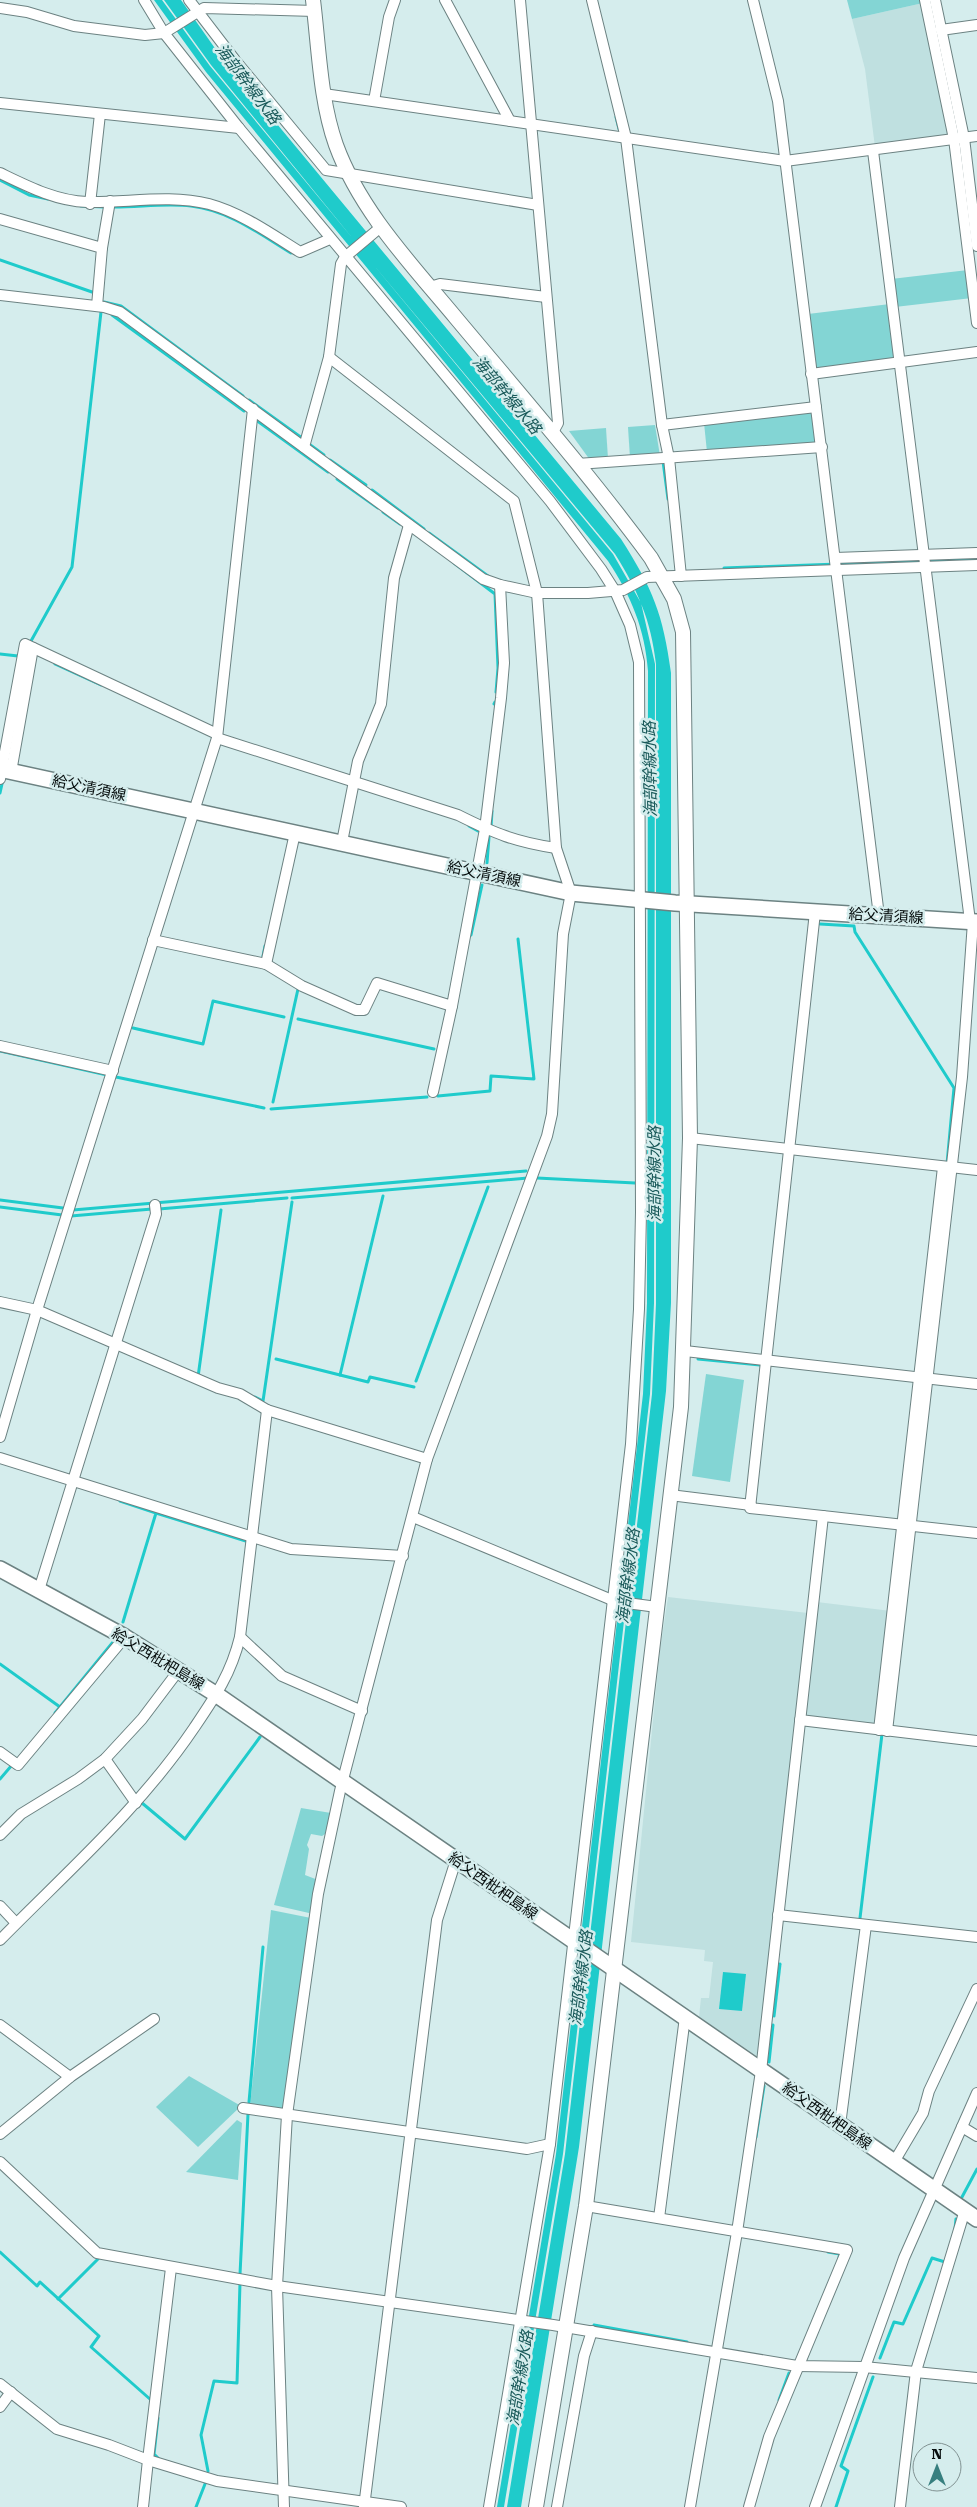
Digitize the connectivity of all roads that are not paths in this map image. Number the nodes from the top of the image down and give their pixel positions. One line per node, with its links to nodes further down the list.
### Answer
1 (144, 0): 15 (street)
2 (189, 0): 12 (street)
3 (394, 0): 17 (street)
4 (445, 0): 20 (street)
5 (520, 0): 21 (street)
6 (592, 0): 24 (street)
7 (753, 0): 27 (street)
8 (925, 0): 25 (street)
9 (935, 0): 14 (street)
10 (314, 6): 12 (street); 16 (street)
11 (0, 8): 15 (street)
12 (194, 13): 15 (street); 29 (street)
13 (977, 25): 14 (street)
14 (941, 30): 25 (street)
15 (166, 31): 22 (street)
16 (324, 94): 17 (street); 29 (street)
17 (374, 101): 20 (street)
18 (0, 104): 19 (street)
19 (100, 114): 22 (street); 31 (street)
20 (510, 121): 21 (street)
21 (531, 124): 24 (street); 32 (street)
22 (239, 128): 35 (street)
23 (977, 136): 25 (street)
24 (626, 138): 27 (street); 50 (street)
25 (959, 139): 26 (street); 36 (street); 43 (street)
26 (873, 151): 27 (street); 46 (street)
27 (785, 161): 47 (street)
28 (0, 173): 31 (street)
29 (349, 176): 32 (street); 34 (street)
30 (110, 201): 31 (street); 35 (street); 37 (street)
31 (90, 203)
32 (538, 205): 41 (street)
33 (0, 219): 37 (street)
34 (382, 226): 38 (street); 39 (street)
35 (330, 239): 38 (street)
36 (977, 245)
37 (102, 248): 42 (street)
38 (347, 255): 45 (street); 64 (street)
39 (430, 287): 41 (street); 51 (street)
40 (0, 295): 42 (street)
41 (546, 298): 51 (street)
42 (97, 306): 49 (street)
43 (977, 323)
44 (977, 352): 46 (street)
45 (329, 357): 53 (street); 65 (street)
46 (900, 362): 47 (street); 58 (street)
47 (811, 374): 48 (street)
48 (816, 407): 50 (street); 52 (street)
49 (253, 409): 53 (street); 66 (street)
50 (662, 426): 54 (street)
51 (552, 434): 55 (street)
52 (822, 446): 54 (street); 59 (street)
53 (304, 447): 56 (street)
54 (669, 458): 55 (street); 61 (street)
55 (577, 464): 62 (street)
56 (409, 525): 63 (street); 68 (street)
57 (977, 553): 58 (street)
58 (925, 561): 59 (street); 60 (street); 80 (street)
59 (835, 564): 61 (street); 79 (street)
60 (977, 565)
61 (681, 576): 62 (street)
62 (664, 577): 64 (street); 77 (street)
63 (500, 585): 65 (street); 70 (street)
64 (619, 591): 65 (street); 76 (street)
65 (536, 593): 73 (street)
66 (217, 736): 67 (street); 68 (street); 69 (street)
67 (3, 772): 69 (main road, 給父清須線)
68 (354, 781): 70 (street); 72 (street)
69 (193, 811): 71 (main road, 給父清須線); 81 (street)
70 (485, 829): 73 (street); 74 (street)
71 (295, 832): 72 (main road, 給父清須線); 82 (street)
72 (342, 842): 74 (main road, 給父清須線)
73 (556, 848): 75 (street)
74 (478, 873): 75 (main road, 給父清須線); 83 (street)
75 (571, 893): 76 (main road, 給父清須線); 102 (street)
76 (642, 901): 77 (main road, 給父清須線); 114 (street)
77 (680, 904): 78 (main road, 給父清須線); 87 (street)
78 (815, 912): 79 (main road, 給父清須線); 88 (street)
79 (879, 916): 80 (main road, 給父清須線)
80 (973, 922): 89 (street)
81 (152, 940): 82 (street); 85 (street)
82 (266, 964): 83 (street)
83 (452, 1006): 86 (street)
84 (0, 1046): 85 (street)
85 (113, 1071): 93 (street)
86 (433, 1092)
87 (690, 1138): 88 (street); 95 (street)
88 (789, 1149): 89 (street); 96 (street)
89 (946, 1167): 90 (street); 97 (street)
90 (977, 1170)
91 (155, 1205): 94 (street)
92 (0, 1302): 93 (street)
93 (37, 1310): 94 (street); 100 (street)
94 (115, 1344): 99 (street); 103 (street)
95 (684, 1351): 96 (street); 104 (street)
96 (766, 1360): 97 (street); 105 (street)
97 (923, 1378): 98 (street); 108 (street)
98 (977, 1384)
99 (267, 1410): 102 (street); 110 (street)
100 (0, 1437)
101 (0, 1458): 103 (street)
102 (427, 1458): 107 (street)
103 (73, 1481): 110 (street); 113 (street)
104 (670, 1495): 105 (street); 115 (street)
105 (751, 1505): 106 (street)
106 (823, 1516): 108 (street); 121 (street)
107 (413, 1517): 111 (street); 114 (street)
108 (906, 1525): 109 (street); 122 (street)
109 (977, 1533)
110 (252, 1538): 111 (street); 117 (street)
111 (403, 1556): 120 (street)
112 (0, 1569): 113 (main road, 給父西枇杷島線)
113 (39, 1590): 116 (main road, 給父西枇杷島線)
114 (613, 1601): 115 (street); 136 (street)
115 (650, 1606): 137 (street)
116 (125, 1637): 118 (main road, 給父西枇杷島線); 124 (street)
117 (240, 1637): 119 (street); 120 (street)
118 (179, 1670): 119 (main road, 給父西枇杷島線); 125 (street)
119 (217, 1695): 126 (main road, 給父西枇杷島線); 127 (street)
120 (362, 1711): 126 (street)
121 (800, 1720): 122 (street); 131 (street)
122 (883, 1730): 123 (street)
123 (977, 1741)
124 (0, 1752)
125 (105, 1759): 127 (street); 128 (street)
126 (344, 1783): 129 (main road, 給父西枇杷島線); 146 (street)
127 (136, 1803): 132 (street)
128 (0, 1835)
129 (456, 1860): 136 (main road, 給父西枇杷島線); 149 (street)
130 (0, 1906): 132 (street)
131 (778, 1915): 133 (street); 142 (street)
132 (16, 1923): 135 (street)
133 (866, 1925): 134 (street); 147 (street)
134 (977, 1938)
135 (0, 1940)
136 (576, 1943): 137 (main road, 給父西枇杷島線); 152 (street)
137 (609, 1966): 139 (main road, 給父西枇杷島線); 158 (street)
138 (977, 1989): 156 (street)
139 (685, 2017): 142 (main road, 給父西枇杷島線); 160 (street)
140 (154, 2020): 143 (street)
141 (0, 2025): 143 (street)
142 (761, 2071): 147 (main road, 給父西枇杷島線); 161 (street)
143 (70, 2077): 150 (street)
144 (977, 2093): 148 (street)
145 (243, 2108): 146 (street)
146 (287, 2114): 149 (street); 163 (street)
147 (840, 2125): 156 (main road, 給父西枇杷島線)
148 (962, 2127): 151 (street); 157 (street)
149 (410, 2132): 153 (street); 164 (street)
150 (0, 2134)
151 (977, 2136)
152 (550, 2144): 153 (street); 154 (street)
153 (528, 2149): 154 (street)
154 (547, 2160): 165 (street)
155 (0, 2162): 162 (street)
156 (894, 2162): 157 (main road, 給父西枇杷島線)
157 (934, 2189): 159 (main road, 給父西枇杷島線); 170 (street)
158 (586, 2206): 160 (street); 166 (street)
159 (971, 2214): 171 (street)
160 (659, 2218): 161 (street)
161 (737, 2232): 168 (street); 169 (street)
162 (171, 2268): 163 (street); 176 (street)
163 (277, 2286): 164 (street); 177 (street)
164 (389, 2302): 165 (street); 178 (street)
165 (524, 2321): 166 (street); 182 (street)
166 (560, 2326): 167 (street); 183 (street)
167 (592, 2331): 168 (street); 184 (street)
168 (717, 2352): 169 (street); 185 (street)
169 (797, 2366): 170 (street); 186 (street)
170 (864, 2367): 171 (street); 187 (street)
171 (916, 2371): 172 (street); 188 (street)
172 (977, 2378)
173 (0, 2384): 174 (street)
174 (11, 2392): 175 (street); 176 (street)
175 (0, 2407)
176 (148, 2460): 177 (street); 179 (street)
177 (284, 2491): 178 (street); 180 (street)
178 (365, 2504): 181 (street)
179 (143, 2507)
180 (284, 2507)
181 (401, 2507)
182 (489, 2507)
183 (536, 2507)
184 (557, 2507)
185 (690, 2507)
186 (749, 2507)
187 (815, 2507)
188 (900, 2507)

